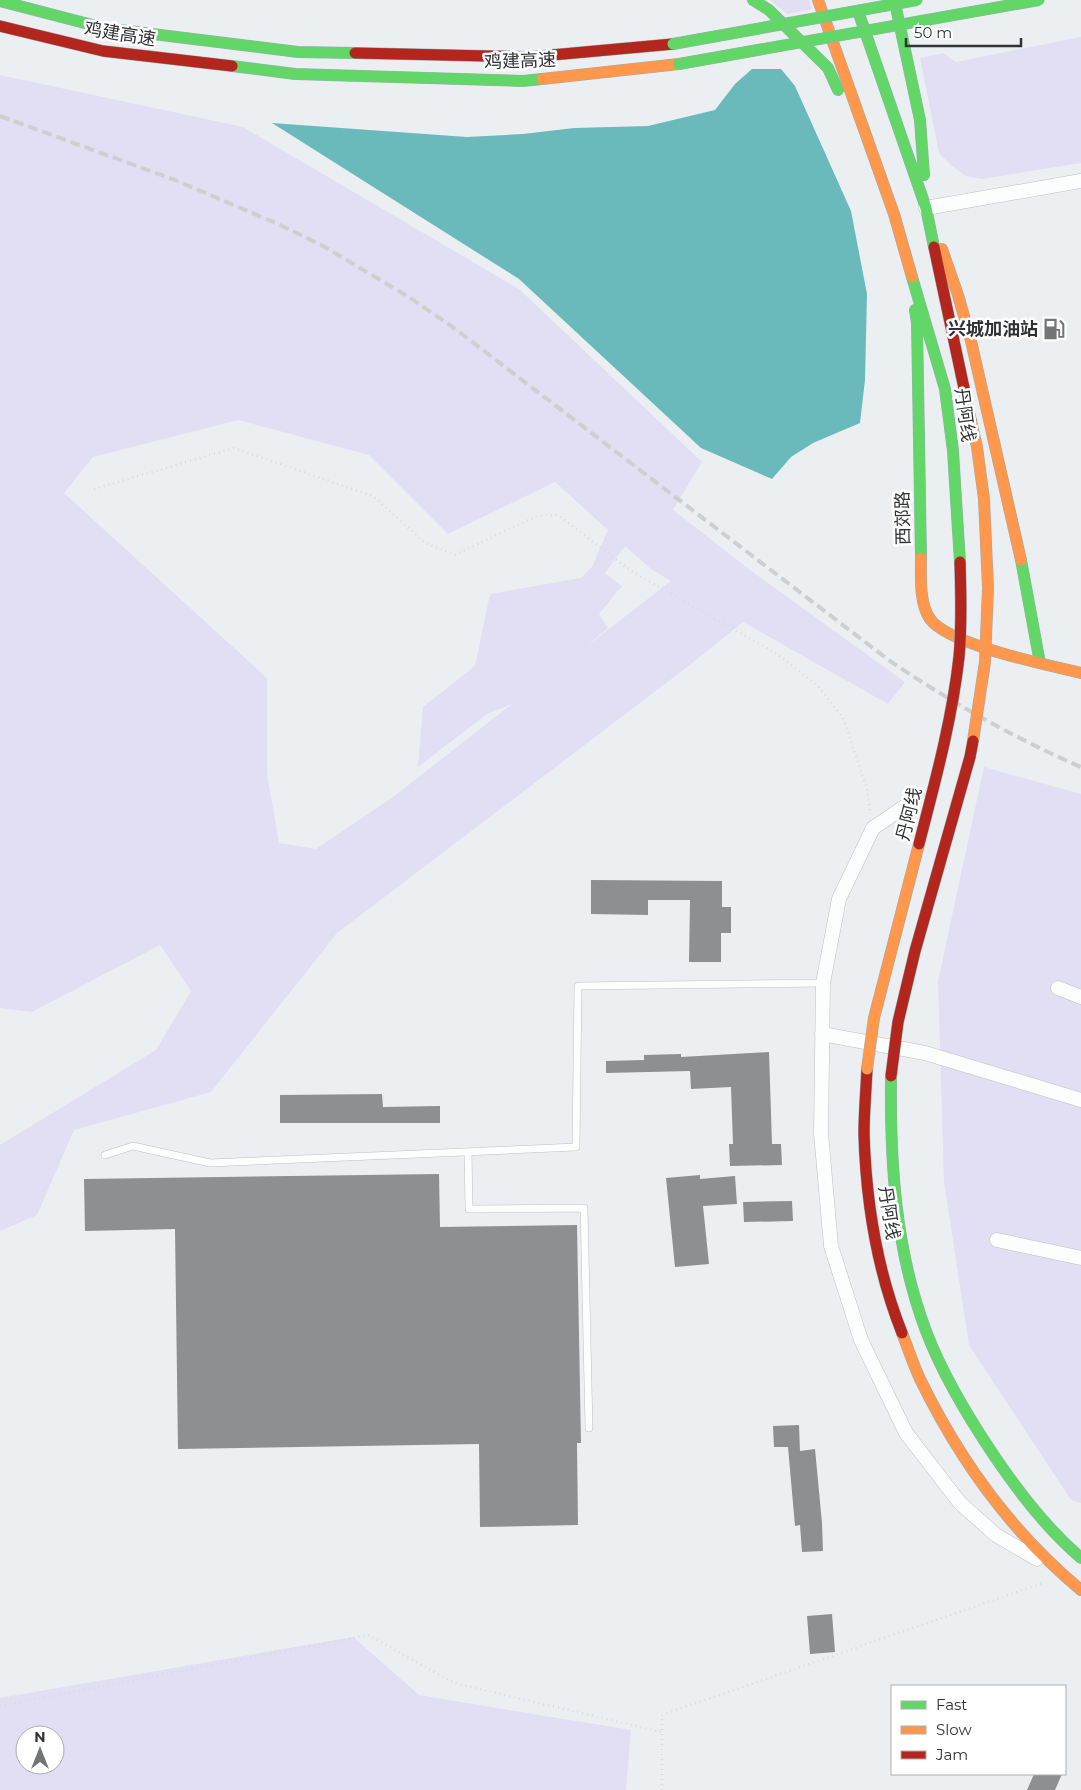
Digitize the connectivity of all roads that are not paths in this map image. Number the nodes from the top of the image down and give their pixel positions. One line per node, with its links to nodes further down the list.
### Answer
1 (753, 0): 11 (main road)
2 (818, 0): 11 (main road, 丹阿线)
3 (854, 0): 10 (main road, 丹阿线)
4 (894, 0): 10 (main road)
5 (917, 0): 7 (main road, 鸡建高速, bridge)
6 (1039, 0): 8 (main road, 鸡建高速, bridge)
7 (0, 1)
8 (0, 26)
9 (1081, 182): 10 (street)
10 (926, 208): 13 (main road); 26 (main road, 丹阿线, bridge)
11 (894, 214): 12 (main road, 丹阿线)
12 (907, 255): 13 (main road, 西郊路); 27 (main road, 丹阿线, bridge)
13 (1040, 663): 14 (main road, 西郊路)
14 (1081, 673)
15 (907, 805): 16 (street)
16 (823, 982): 19 (street); 21 (lane)
17 (1058, 988): 18 (street)
18 (1081, 996)
19 (822, 1034): 20 (street); 27 (street)
20 (1081, 1100)
21 (468, 1152): 22 (lane); 25 (lane)
22 (105, 1155)
23 (997, 1240): 24 (street)
24 (1081, 1258)
25 (589, 1428)
26 (1081, 1558)
27 (1064, 1576): 28 (main road, 丹阿线)
28 (1081, 1590)

